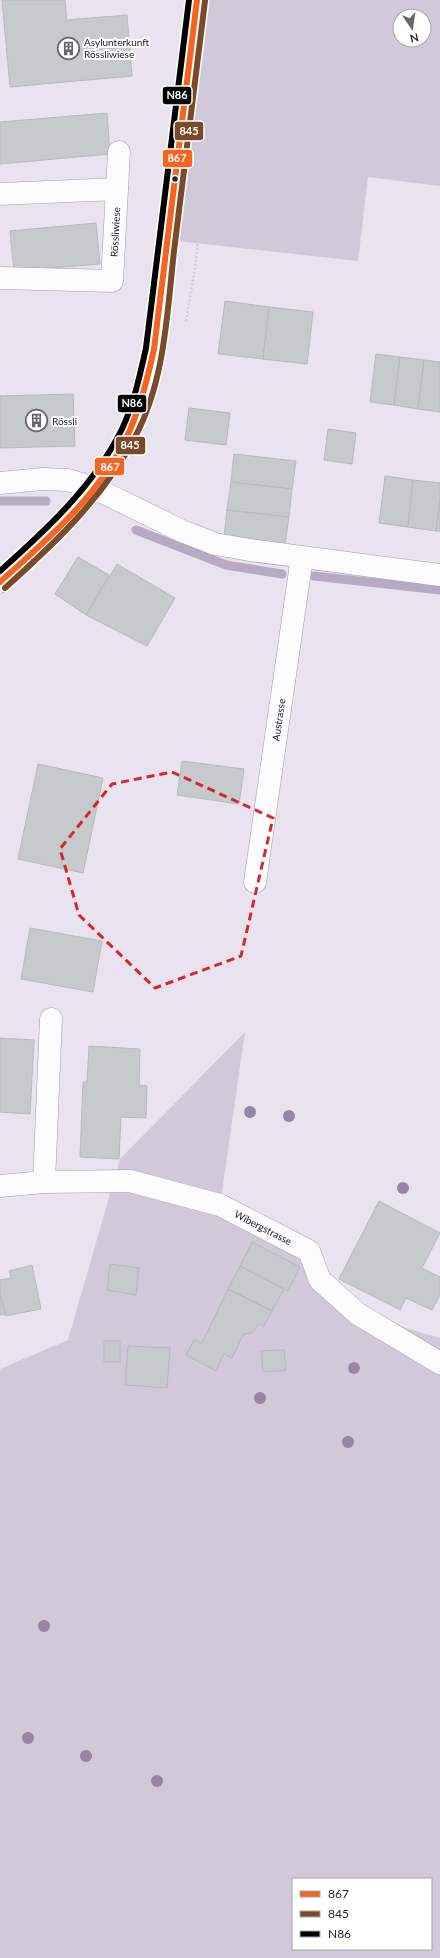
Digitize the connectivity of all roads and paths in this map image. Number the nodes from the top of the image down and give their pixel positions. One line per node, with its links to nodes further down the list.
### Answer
1 (197, 0): 7 (street)
2 (119, 152): 3 (street)
3 (117, 189): 4 (street); 5 (street, Rössliwiese)
4 (0, 194)
5 (0, 278)
6 (0, 483): 7 (street)
7 (94, 488): 8 (street); 10 (street)
8 (302, 557): 9 (street); 11 (street, Austrasse)
9 (440, 575)
10 (0, 582)
11 (255, 882)
12 (51, 1020): 13 (street)
13 (44, 1182): 14 (street, Wibergstrasse); 15 (street, Wibergstrasse)
14 (0, 1186)
15 (440, 1363)

